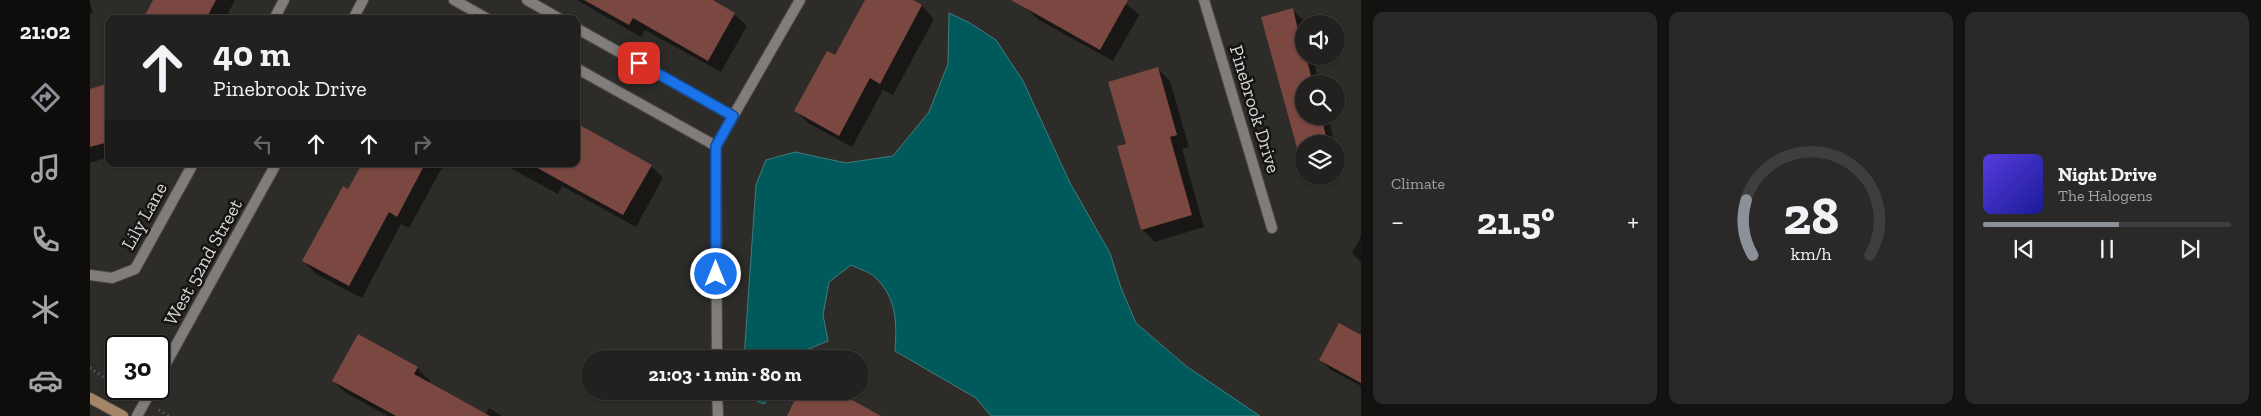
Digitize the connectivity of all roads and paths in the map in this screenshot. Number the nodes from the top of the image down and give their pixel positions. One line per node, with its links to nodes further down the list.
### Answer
1 (284, 0): 7 (street)
2 (363, 0): 8 (street)
3 (454, 0): 9 (street)
4 (527, 0): 10 (street)
5 (800, 0): 13 (street)
6 (1204, 0): 17 (street, Pinebrook Drive)
7 (276, 15)
8 (355, 15)
9 (481, 15)
10 (553, 15)
11 (580, 30): 13 (street)
12 (580, 70): 14 (street)
13 (733, 116): 14 (street)
14 (716, 146): 19 (street)
15 (191, 167): 18 (street, Lily Lane)
16 (274, 167): 20 (street, West 52nd Street)
17 (1272, 228)
18 (90, 275)
19 (717, 350)
20 (170, 356)
21 (90, 368): 22 (path)
22 (105, 378)
23 (90, 398): 26 (main road)
24 (146, 400): 27 (street)
25 (717, 400): 28 (street)
26 (123, 416)
27 (137, 416)
28 (718, 416)

